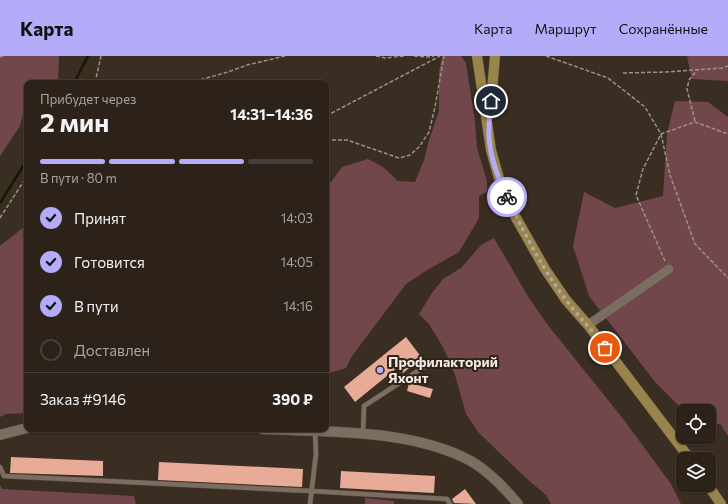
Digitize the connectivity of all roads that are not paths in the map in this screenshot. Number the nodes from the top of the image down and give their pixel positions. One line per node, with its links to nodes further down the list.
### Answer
1 (495, 56): 3 (main road)
2 (478, 57): 3 (main road)
3 (489, 130): 5 (main road)
4 (669, 270): 5 (street)
5 (588, 325): 12 (main road)
6 (424, 367): 10 (lane)
7 (24, 429): 11 (street)
8 (315, 432): 14 (lane)
9 (329, 432): 10 (street)
10 (364, 434): 18 (street)
11 (0, 435)
12 (685, 452)
13 (0, 467): 14 (lane)
14 (311, 491): 16 (lane); 17 (lane)
15 (713, 492): 19 (main road)
16 (310, 504)
17 (450, 504)
18 (518, 504)
19 (721, 504)

